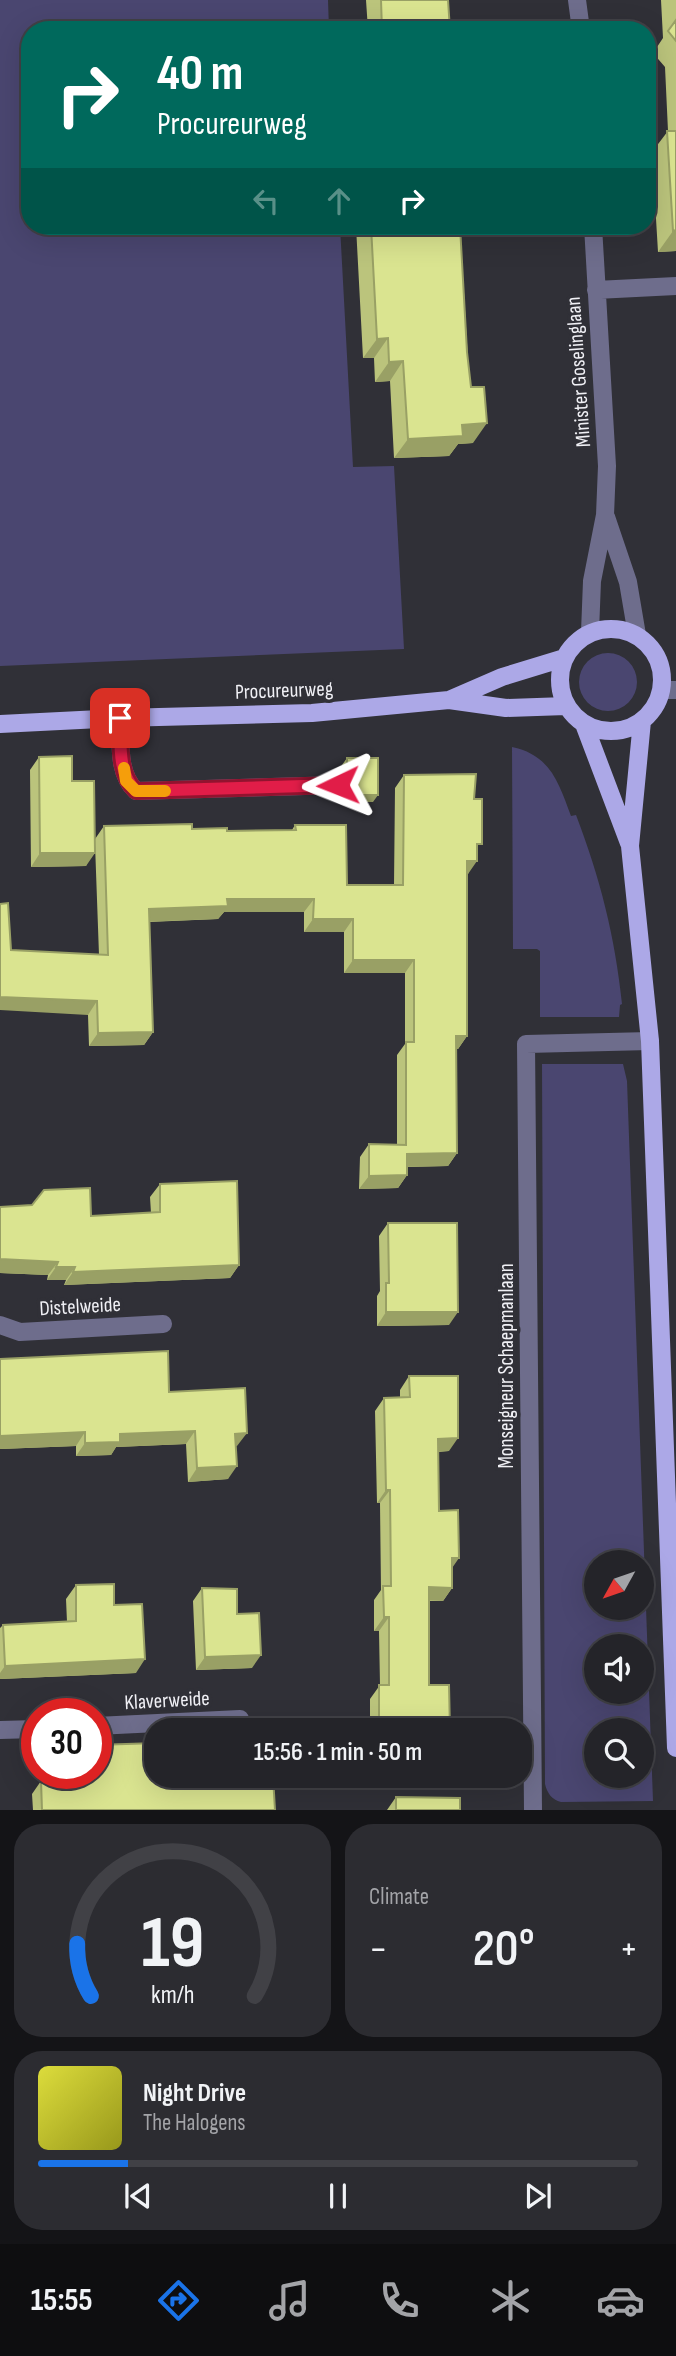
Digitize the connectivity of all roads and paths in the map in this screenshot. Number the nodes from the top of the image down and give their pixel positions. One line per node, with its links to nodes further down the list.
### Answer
1 (577, 0): 2 (street)
2 (580, 21)
3 (593, 235): 5 (street, Minister Goselinglaan)
4 (676, 286): 5 (street)
5 (596, 290): 6 (street, Minister Goselinglaan)
6 (605, 515): 7 (street, Minister Goselinglaan); 8 (street, Minister Goselinglaan)
7 (590, 632): 8 (main road); 9 (main road)
8 (637, 635): 10 (main road)
9 (564, 658): 11 (main road, Procureurweg); 12 (main road)
10 (669, 690): 14 (main road)
11 (449, 701): 12 (main road, Procureurweg); 13 (main road, Procureurweg)
12 (566, 706): 16 (main road)
13 (120, 718): 15 (main road, Procureurweg); 17 (street)
14 (642, 721): 16 (main road); 18 (main road)
15 (0, 724)
16 (584, 724): 18 (main road)
17 (338, 785)
18 (630, 846): 19 (main road)
19 (650, 1041): 26 (main road); 27 (street, Monseigneur Schaepmanlaan)
20 (163, 1324): 21 (street, Distelweide)
21 (0, 1325)
22 (144, 1724): 23 (street, Klaverweide)
23 (112, 1725)
24 (21, 1729): 25 (street)
25 (0, 1730)
26 (676, 1748)
27 (533, 1810)

